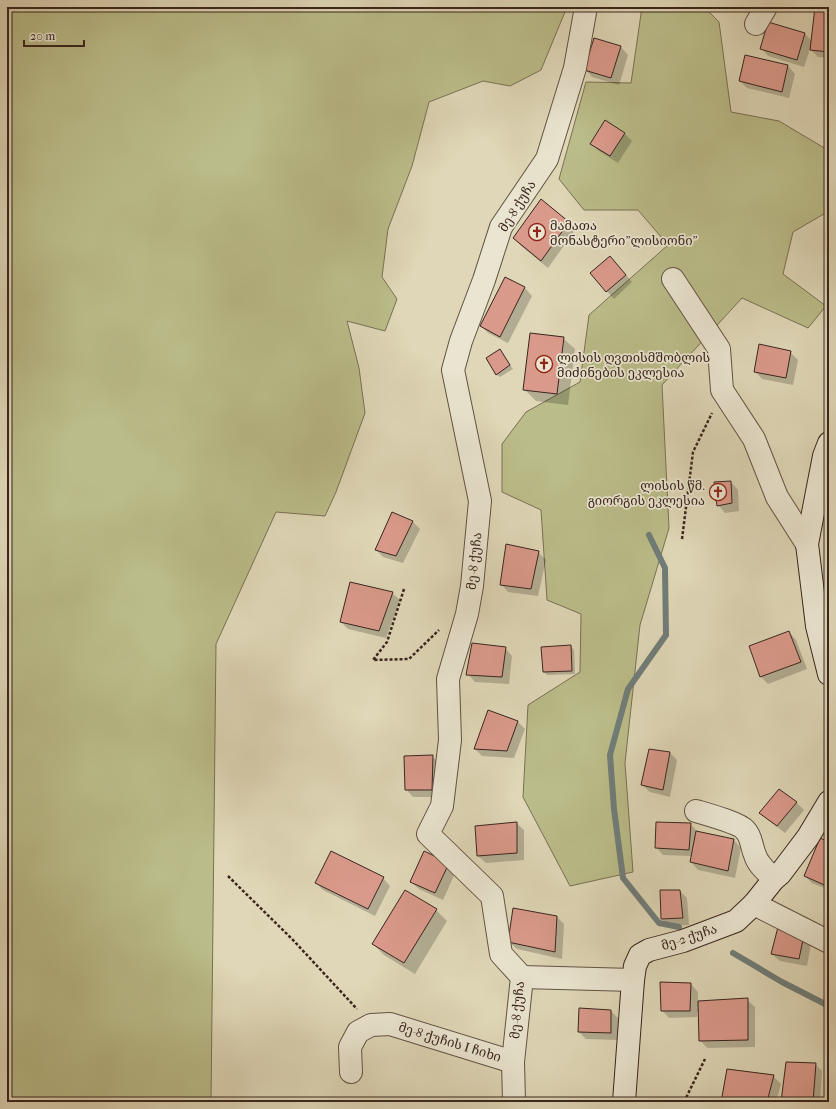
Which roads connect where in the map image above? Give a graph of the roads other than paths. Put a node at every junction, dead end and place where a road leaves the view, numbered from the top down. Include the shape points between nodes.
1 (586, 7) edge
2 (673, 279) dead end
3 (829, 443) edge
4 (807, 544) junction
5 (829, 674) edge
6 (829, 802) edge
7 (696, 811) dead end
8 (774, 879) junction
9 (754, 904) junction
10 (829, 942) edge
11 (522, 977) junction
12 (632, 980) junction
13 (513, 1062) junction
14 (351, 1072) dead end
15 (514, 1102) edge
16 (624, 1102) edge

1 - 11 street, მე-8 ქუჩა via 575,68 547,159 502,227 452,370 480,501 467,614 448,680 450,740 442,806 428,834 492,896 501,954
2 - 4 street via 719,349 722,390 754,439 777,497
3 - 4 street via 824,456
4 - 5 street via 817,626
6 - 8 street, მე-2 ქუჩა via 808,837
7 - 8 street via 744,828 751,839 760,865
8 - 9 street, მე-2 ქუჩა
9 - 10 street
9 - 12 street, მე-2 ქუჩა via 736,922 640,955
11 - 12 street
11 - 13 street, მე-8 ქუჩა
12 - 16 street, მე-2 ქუჩა
13 - 14 street, მე-8 ქუჩის I ჩიხი via 390,1024 371,1025 358,1032 350,1047
13 - 15 street, მე-8 ქუჩა

